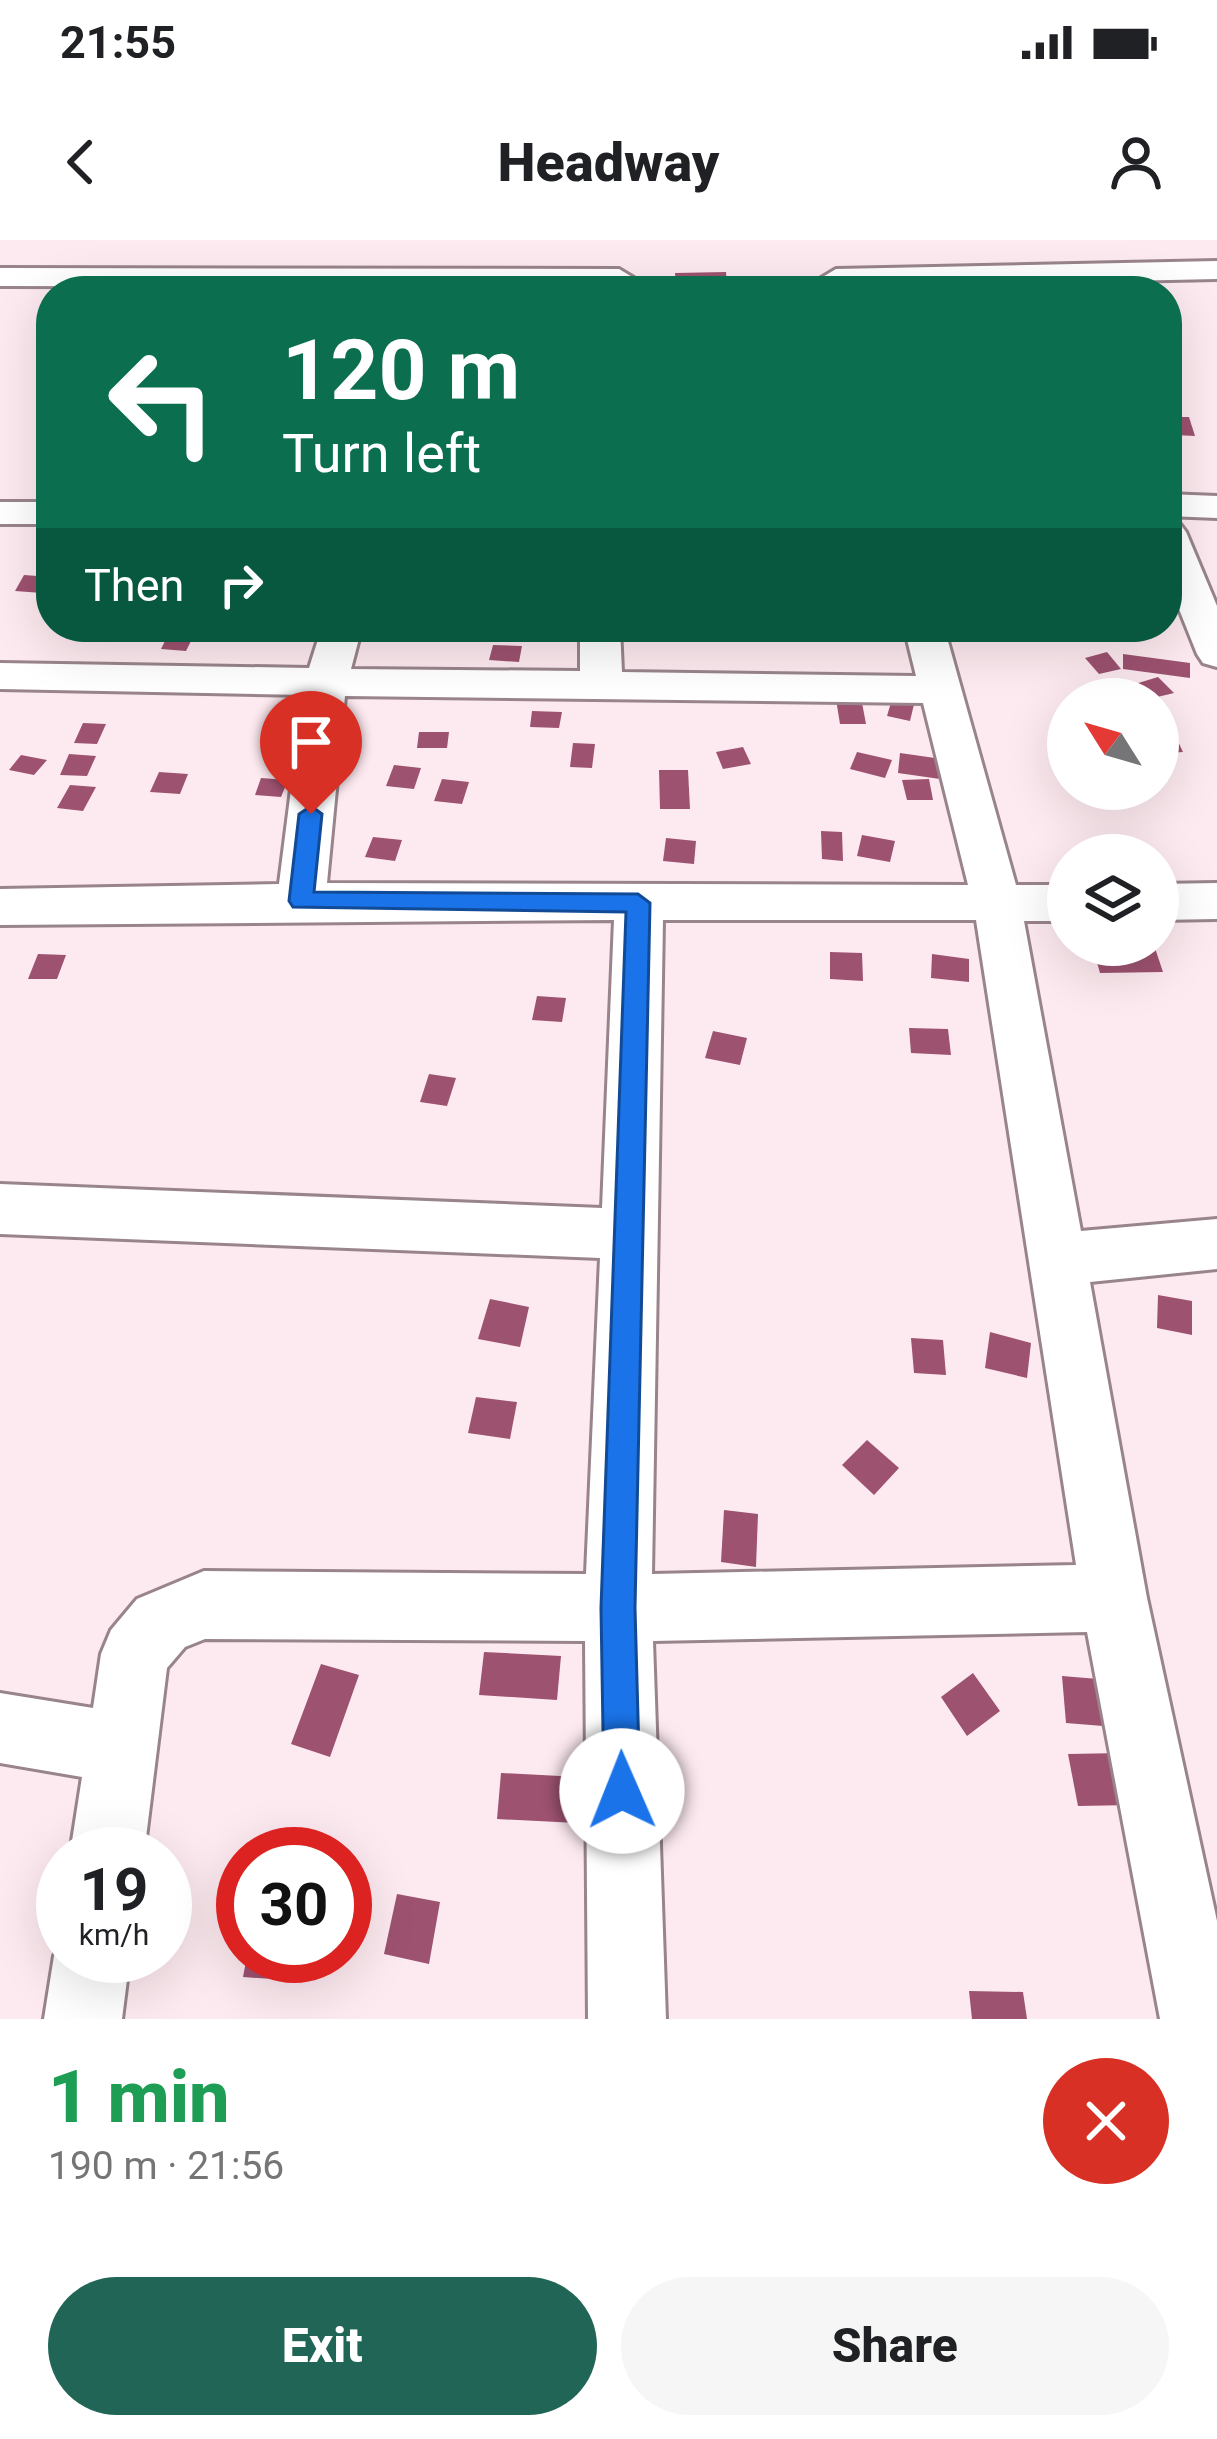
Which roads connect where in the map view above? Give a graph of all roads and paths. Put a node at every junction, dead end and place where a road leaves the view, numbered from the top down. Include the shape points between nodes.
1 (223, 240) edge
2 (617, 240) edge
3 (834, 240) edge
4 (1217, 270) edge
5 (209, 276) edge
6 (619, 276) edge
7 (837, 276) edge
8 (1138, 276) edge
9 (0, 277) edge
10 (36, 278) edge
11 (1182, 506) edge
12 (1217, 507) edge
13 (0, 513) edge
14 (36, 514) edge
15 (1182, 567) edge
16 (338, 642) edge
17 (600, 642) edge
18 (928, 642) edge
19 (1216, 646) edge
20 (0, 676) edge
21 (601, 682) junction
22 (325, 686) junction
23 (939, 690) junction
24 (302, 901) junction
25 (1179, 902) edge
26 (1217, 902) edge
27 (638, 903) junction
28 (1047, 903) edge
29 (997, 904) junction
30 (0, 908) edge
31 (0, 1209) edge
32 (629, 1233) junction
33 (1217, 1244) edge
34 (1057, 1259) junction
35 (1114, 1598) junction
36 (618, 1608) junction
37 (0, 1728) edge
38 (122, 1748) junction
39 (110, 1827) edge
40 (88, 1983) edge
41 (83, 2019) edge
42 (627, 2019) edge
43 (1199, 2019) edge

1 - 5 street
2 - 6 street
3 - 7 street
4 - 8 street
9 - 10 street
11 - 12 street
13 - 14 street
15 - 19 street
16 - 22 street
17 - 21 street
18 - 23 street
20 - 22 street
21 - 22 street
21 - 23 street
22 - 24 street
23 - 29 street
24 - 27 street
24 - 30 street
25 - 26 street
27 - 29 street
27 - 32 street
28 - 29 street
29 - 34 street
31 - 32 street
32 - 36 street
33 - 34 street
34 - 35 street
35 - 36 street
35 - 43 street
36 - 38 street via 204,1604 161,1623 135,1654
36 - 42 street
37 - 38 street
38 - 39 street
40 - 41 street

